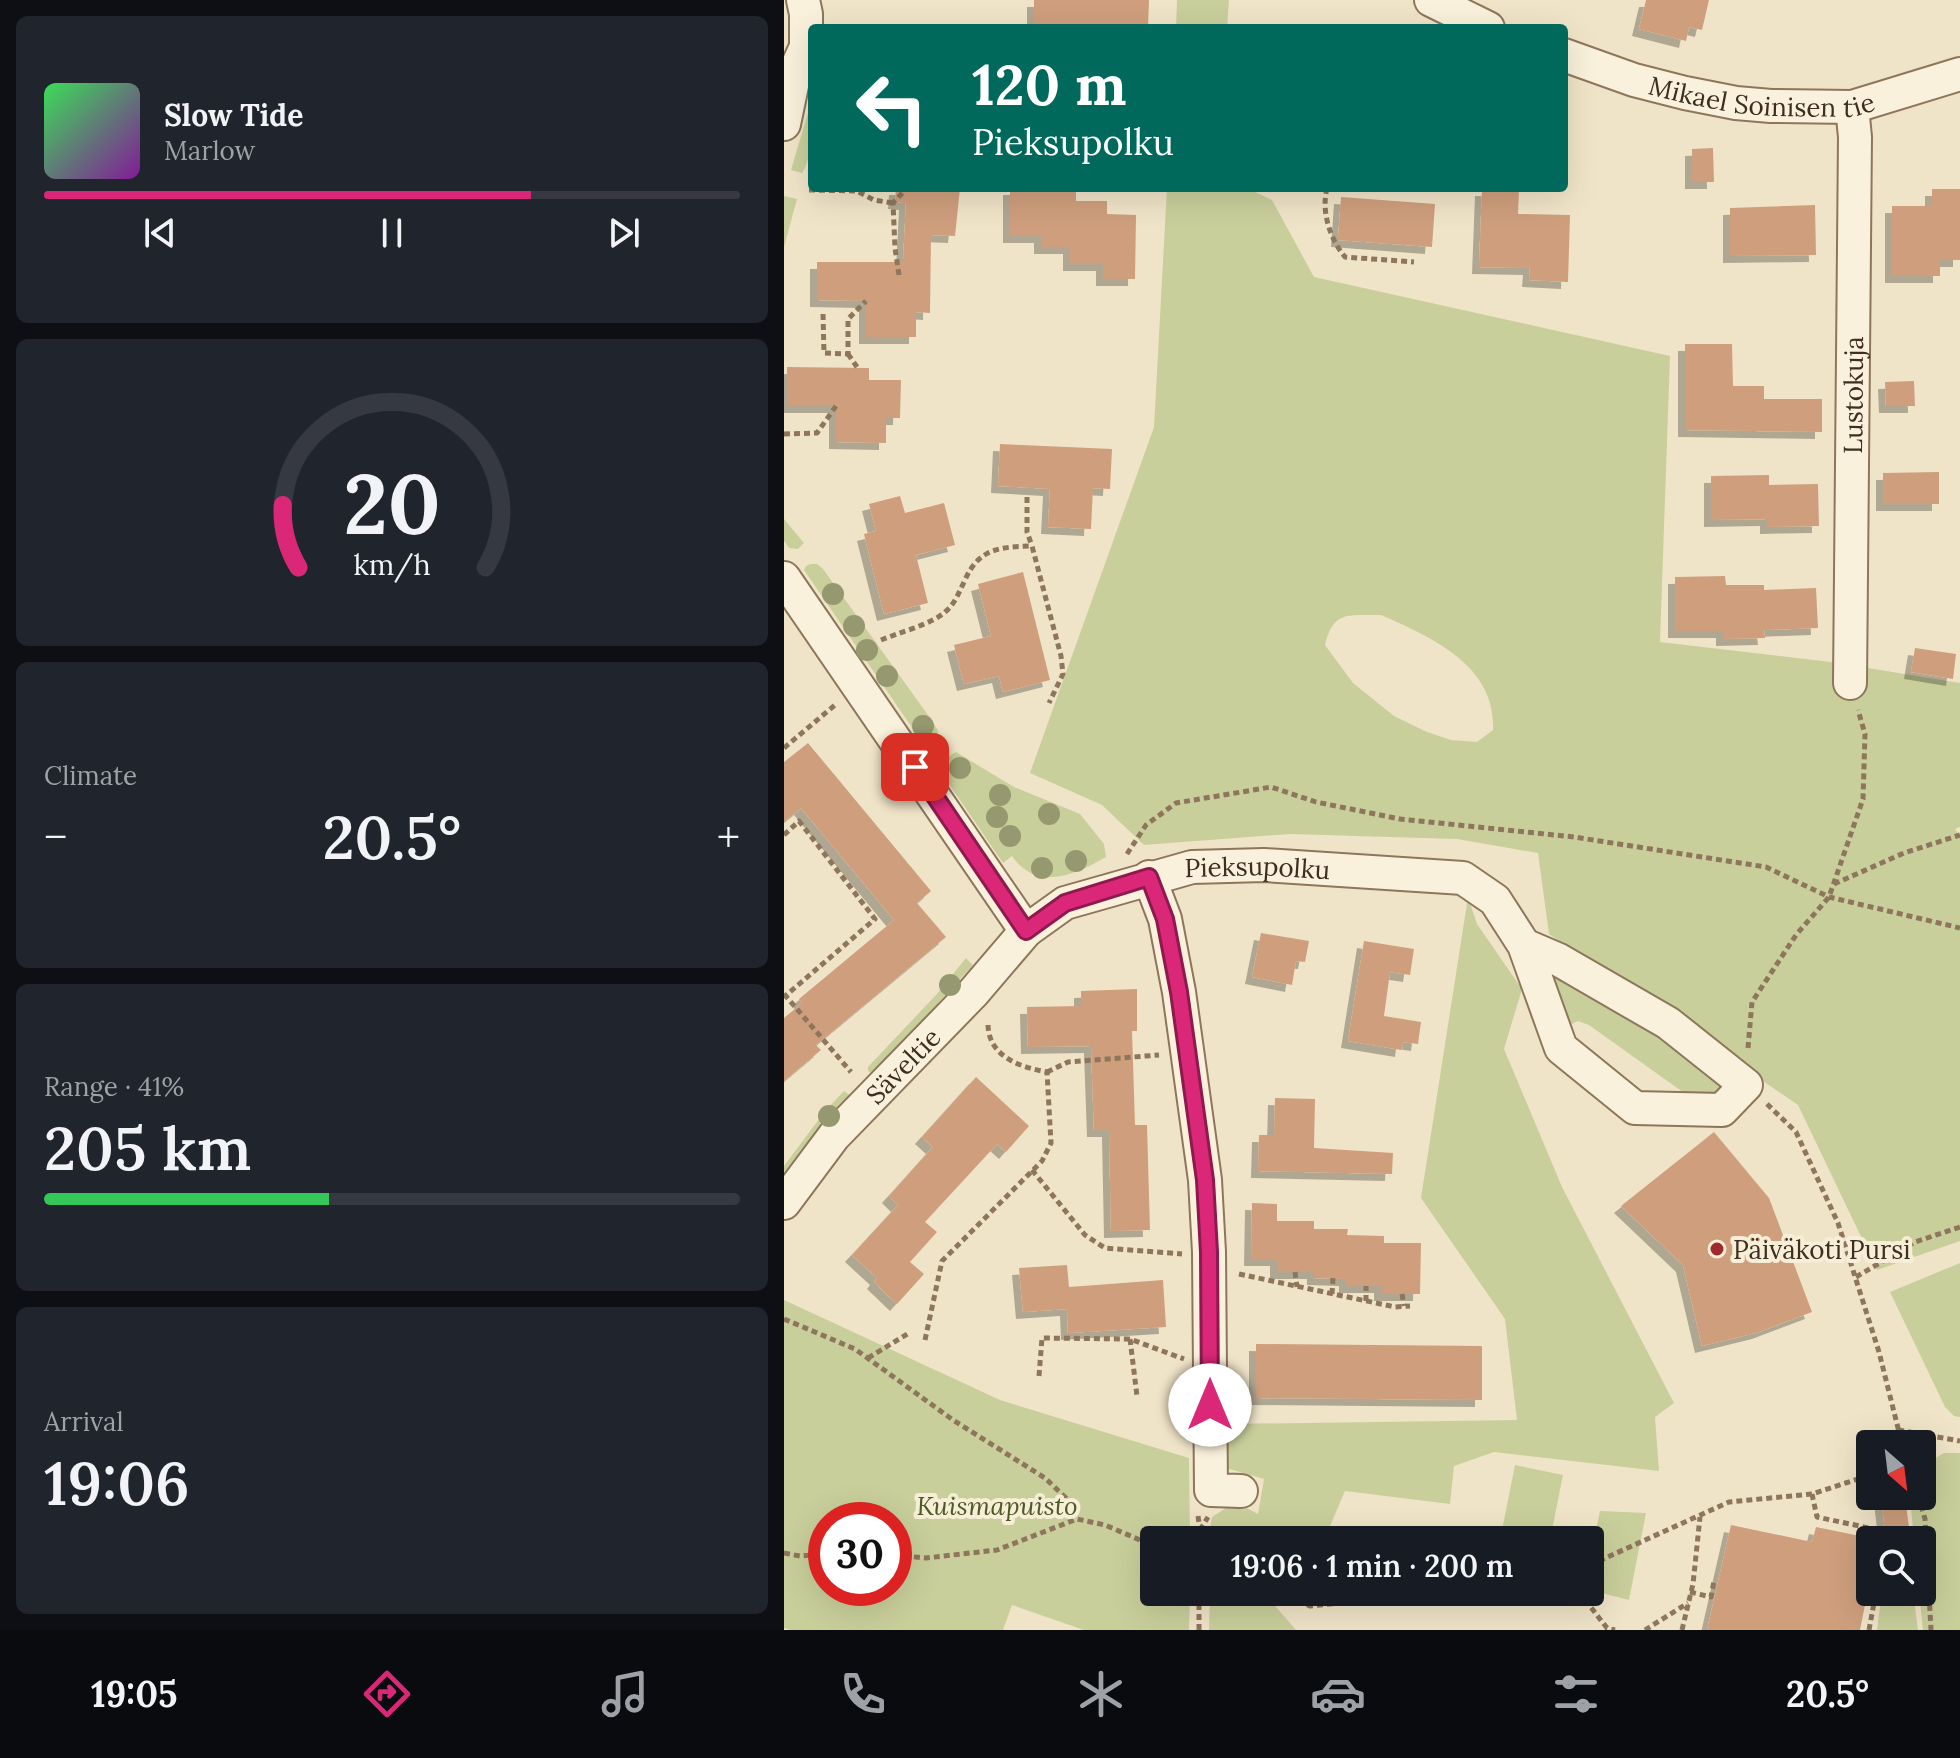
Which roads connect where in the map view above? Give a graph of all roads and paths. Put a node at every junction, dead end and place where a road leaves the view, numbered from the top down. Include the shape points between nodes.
1 (803, 0) edge
2 (1431, 0) edge
3 (1480, 24) edge
4 (1568, 56) edge
5 (789, 64) edge
6 (1960, 74) edge
7 (1852, 107) junction
8 (784, 124) edge
9 (859, 192) edge
10 (903, 192) edge
11 (1326, 192) edge
12 (893, 203) junction
13 (1414, 262) dead end
14 (899, 275) dead end
15 (866, 301) dead end
16 (823, 314) dead end
17 (848, 354) junction
18 (857, 367) dead end
19 (836, 406) dead end
20 (784, 434) edge
21 (1027, 497) dead end
22 (1032, 546) junction
23 (784, 578) edge
24 (881, 640) dead end
25 (1850, 683) joint
26 (843, 698) dead end
27 (1049, 703) dead end
28 (784, 748) edge
29 (784, 835) edge
30 (1960, 835) edge
31 (1135, 870) junction
32 (1833, 884) junction
33 (1829, 897) junction
34 (1960, 928) edge
35 (1026, 931) junction
36 (1524, 945) junction
37 (984, 981) junction
38 (785, 996) edge
39 (1172, 1054) dead end
40 (851, 1072) dead end
41 (1047, 1072) junction
42 (1746, 1085) junction
43 (1032, 1170) junction
44 (784, 1203) edge
45 (1960, 1227) edge
46 (1200, 1263) junction
47 (1295, 1272) dead end
48 (1856, 1277) junction
49 (1333, 1278) dead end
50 (1366, 1286) dead end
51 (1297, 1287) junction
52 (1332, 1294) junction
53 (1402, 1294) dead end
54 (1366, 1301) junction
55 (784, 1319) edge
56 (909, 1333) dead end
57 (1130, 1339) junction
58 (925, 1340) dead end
59 (868, 1358) junction
60 (1192, 1360) dead end
61 (1039, 1376) dead end
62 (1137, 1396) dead end
63 (1898, 1429) joint
64 (1960, 1441) edge
65 (1856, 1480) edge
66 (1812, 1494) junction
67 (1215, 1509) edge
68 (1922, 1510) edge
69 (1700, 1516) junction
70 (1077, 1519) junction
71 (1860, 1526) edge
72 (1140, 1540) edge
73 (784, 1553) edge
74 (808, 1555) edge
75 (912, 1557) edge
76 (1604, 1559) edge
77 (1714, 1581) dead end
78 (1690, 1592) junction
79 (1688, 1603) junction
80 (1199, 1606) edge
81 (1589, 1606) edge
82 (1873, 1606) edge
83 (1606, 1629) edge
84 (1199, 1630) edge
85 (1615, 1630) edge
86 (1645, 1630) edge
87 (1682, 1630) edge
88 (1869, 1630) edge
89 (1931, 1630) edge

1 - 5 street via 806,47
2 - 3 street
4 - 7 street, Mikael Soinisen tie via 1634,80 1736,103
5 - 8 street
6 - 7 street, Mikael Soinisen tie
7 - 25 street, Lustokuja
9 - 12 path
10 - 12 path
11 - 13 path via 1331,234 1345,257
12 - 14 path
15 - 17 path via 848,319
16 - 17 path via 824,353
17 - 18 path
19 - 20 path via 817,433
21 - 22 path
22 - 24 path via 1002,547 981,555 944,614
22 - 27 path via 1063,674
23 - 35 street
25 - 32 path via 1865,734 1863,799
26 - 28 path
29 - 38 path via 799,821 875,919
30 - 32 path
31 - 33 path via 1146,825 1176,803 1271,787 1400,819 1574,837 1766,867
31 - 35 street, Pieksupolku via 1065,903
31 - 36 street, Pieksupolku via 1227,864 1463,878 1495,900
31 - 46 street via 1165,919 1179,992 1205,1180
32 - 33 path
33 - 34 path
33 - 42 path via 1796,935 1752,1002
35 - 37 street, Säveltie
36 - 42 street via 1668,1023
36 - 42 street via 1561,1048 1635,1108 1722,1110
37 - 41 path via 991,999 987,1027 995,1047 1022,1067
37 - 44 street, Säveltie via 834,1136
38 - 40 path
39 - 41 path via 1068,1062
41 - 43 path via 1051,1143
42 - 48 path via 1796,1132 1838,1223
43 - 46 path via 1085,1235 1105,1248
43 - 58 path via 942,1261
45 - 48 path via 1915,1242
46 - 51 path
46 - 67 street
47 - 51 path
48 - 63 path
49 - 52 path
50 - 54 path
51 - 52 path
52 - 54 path
53 - 54 path via 1407,1306
55 - 59 path
56 - 59 path
57 - 60 path
57 - 61 path via 1042,1338
57 - 62 path
59 - 70 path via 1045,1478 1066,1498
63 - 64 path
65 - 66 path
66 - 69 path via 1729,1502
66 - 71 path via 1817,1517
68 - 89 path
69 - 76 path
69 - 78 path
70 - 72 path
70 - 75 path via 997,1550
73 - 74 path
77 - 78 path via 1711,1597
78 - 79 path
79 - 86 path
79 - 87 path
80 - 84 path
81 - 83 path
82 - 88 path
83 - 85 path

